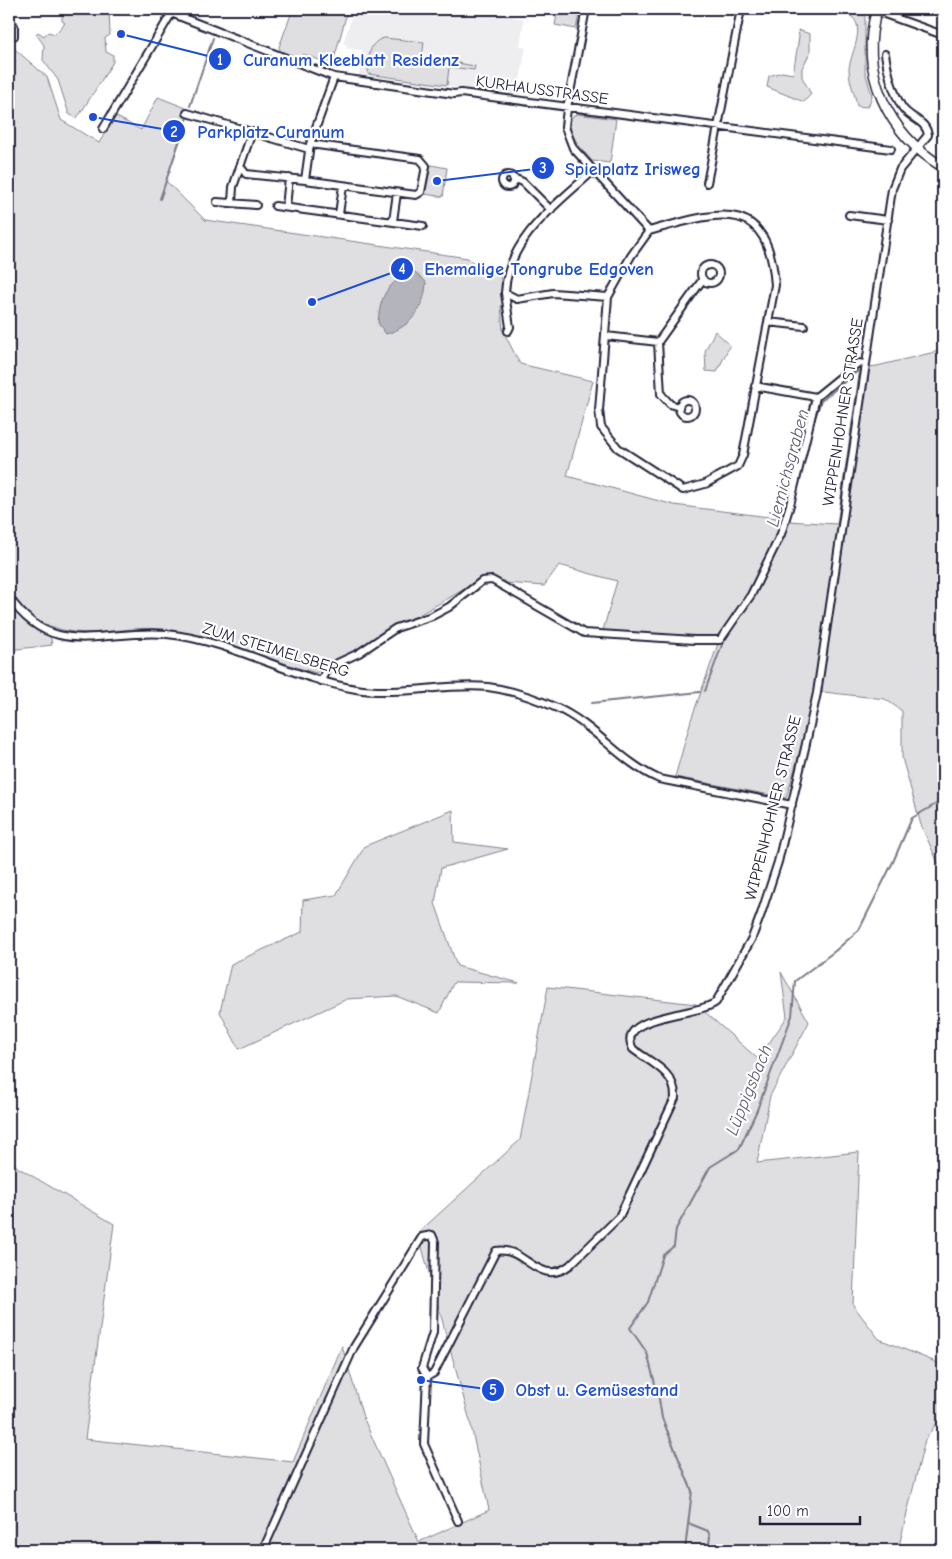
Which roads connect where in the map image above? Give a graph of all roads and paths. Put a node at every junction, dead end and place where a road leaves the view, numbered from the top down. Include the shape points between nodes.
1 (586, 9) edge
2 (741, 9) edge
3 (874, 9) edge
4 (170, 10) edge
5 (9, 22) edge
6 (943, 35) edge
7 (14, 36) dead end
8 (885, 54) dead end
9 (334, 77) junction
10 (567, 108) junction
11 (189, 113) dead end
12 (720, 128) junction
13 (103, 129) dead end
14 (252, 132) junction
15 (309, 146) junction
16 (916, 148) junction
17 (891, 149) dead end
18 (240, 166) junction
19 (943, 167) edge
20 (593, 171) junction
21 (288, 178) junction
22 (305, 180) junction
23 (500, 180) dead end
24 (707, 183) dead end
25 (343, 186) junction
26 (397, 193) junction
27 (217, 202) dead end
28 (232, 203) junction
29 (256, 205) dead end
30 (275, 206) dead end
31 (286, 207) junction
32 (551, 210) junction
33 (339, 214) junction
34 (849, 215) dead end
35 (888, 220) junction
36 (393, 221) junction
37 (422, 226) dead end
38 (649, 231) junction
39 (703, 279) dead end
40 (505, 293) junction
41 (608, 297) junction
42 (768, 322) junction
43 (804, 326) dead end
44 (508, 331) dead end
45 (606, 336) junction
46 (658, 342) junction
47 (865, 364) junction
48 (755, 386) junction
49 (816, 397) junction
50 (679, 407) dead end
51 (9, 597) edge
52 (321, 681) junction
53 (792, 805) junction
54 (427, 1376) junction
55 (458, 1520) dead end
56 (263, 1550) edge

1 - 10 street
2 - 12 street
3 - 6 street
3 - 16 main road via 872,53 877,85 890,117
4 - 9 street, KURHAUSSTRASSE
4 - 13 street
5 - 7 street via 14,26
8 - 16 street, WIPPENHOHNER STRASSE via 890,81 898,100 907,113 924,124 928,135
9 - 10 street, KURHAUSSTRASSE
9 - 15 street
10 - 12 street, KURHAUSSTRASSE
10 - 20 street via 565,127 574,148
11 - 14 street
12 - 17 street, KURHAUSSTRASSE
12 - 24 street via 716,133
14 - 15 street
14 - 18 street
15 - 22 street
15 - 26 street via 420,159 426,166 421,192 416,196
16 - 19 main road
16 - 35 street, WIPPENHOHNER STRASSE via 894,182
18 - 21 street via 246,174
18 - 28 street
20 - 32 street
20 - 38 street
21 - 22 street
21 - 31 street
22 - 25 street
23 - 32 street via 504,186 510,187 513,178 522,182
25 - 26 street
25 - 33 street
26 - 36 street
27 - 28 street
28 - 29 street
30 - 31 street
31 - 33 street
32 - 40 street via 522,241 506,276
33 - 36 street
34 - 35 street
35 - 47 street, WIPPENHOHNER STRASSE
36 - 37 street
38 - 41 street
38 - 42 street via 724,214 745,219 763,234 774,272 775,285
39 - 46 street
40 - 41 street via 517,299 553,293
40 - 44 street
41 - 45 street
42 - 43 street
42 - 48 street
45 - 46 street
45 - 48 street via 599,410 601,427 618,448 683,490 705,484 738,466 743,455
46 - 50 street via 661,394 670,404
47 - 49 street via 858,363
47 - 53 street, WIPPENHOHNER STRASSE via 817,693
48 - 49 street
49 - 52 street via 781,534 751,595 720,640 584,634 492,580 482,581 449,607 396,628 359,653 327,668
51 - 52 street, ZUM STEIMELSBERG via 26,618 54,635 83,639 144,633 194,638
52 - 53 street, ZUM STEIMELSBERG via 357,689 486,687 509,690 558,709 584,725 626,760 659,779
53 - 54 street, WIPPENHOHNER STRASSE via 759,920 720,997 707,1008 647,1022 630,1035 633,1049 669,1077 675,1098 619,1217 561,1270 546,1272 534,1268 511,1251 496,1251 434,1373
54 - 55 street via 424,1444
54 - 56 street via 422,1368 433,1332 435,1242 430,1235 420,1240 354,1347

